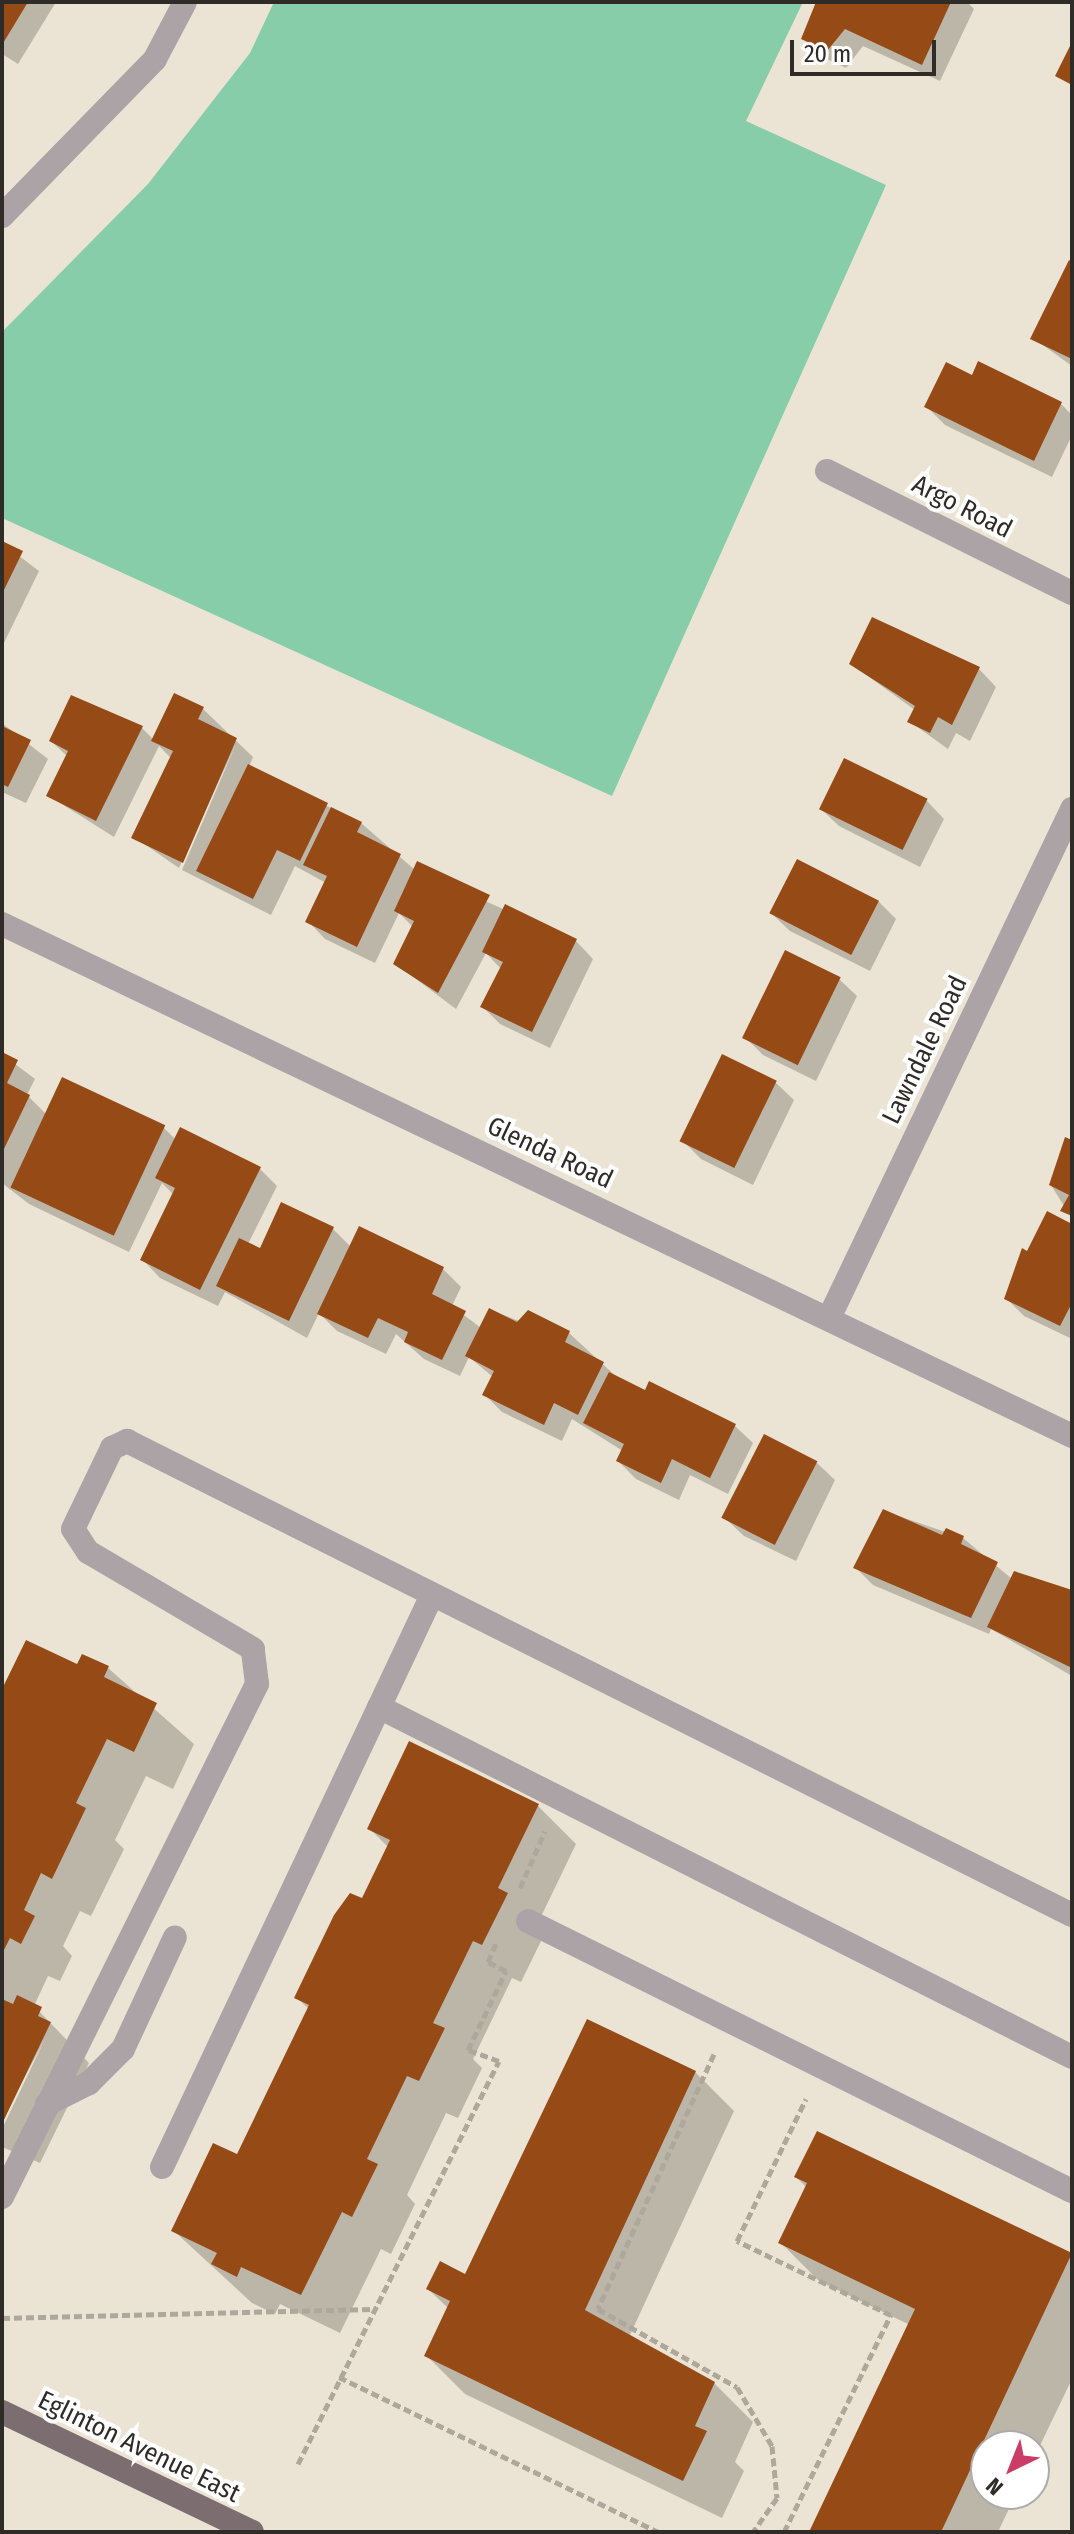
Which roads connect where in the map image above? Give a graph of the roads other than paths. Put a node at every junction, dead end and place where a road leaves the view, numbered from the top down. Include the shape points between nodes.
1 (185, 2) edge
2 (2, 216) edge
3 (827, 471) dead end
4 (1072, 593) edge
5 (1072, 809) edge
6 (2, 924) edge
7 (830, 1316) junction
8 (1072, 1436) edge
9 (432, 1595) junction
10 (379, 1707) junction
11 (1072, 1915) edge
12 (528, 1921) dead end
13 (175, 1937) dead end
14 (1072, 2057) edge
15 (47, 2104) junction
16 (162, 2167) dead end
17 (1072, 2191) edge
18 (2, 2197) edge
19 (2, 2412) edge
20 (252, 2532) edge

1 - 2 street via 155,59
3 - 4 street, Argo Road
5 - 7 street, Lawndale Road
6 - 7 street, Glenda Road
7 - 8 street, Glenda Road
9 - 10 street
9 - 11 street
9 - 15 street via 159,1452 127,1441 112,1448 73,1529 88,1552 253,1649 257,1684
10 - 14 street
10 - 16 street
12 - 17 street
13 - 15 street via 123,2049 89,2083
15 - 18 street
19 - 20 main road, Eglinton Avenue East

